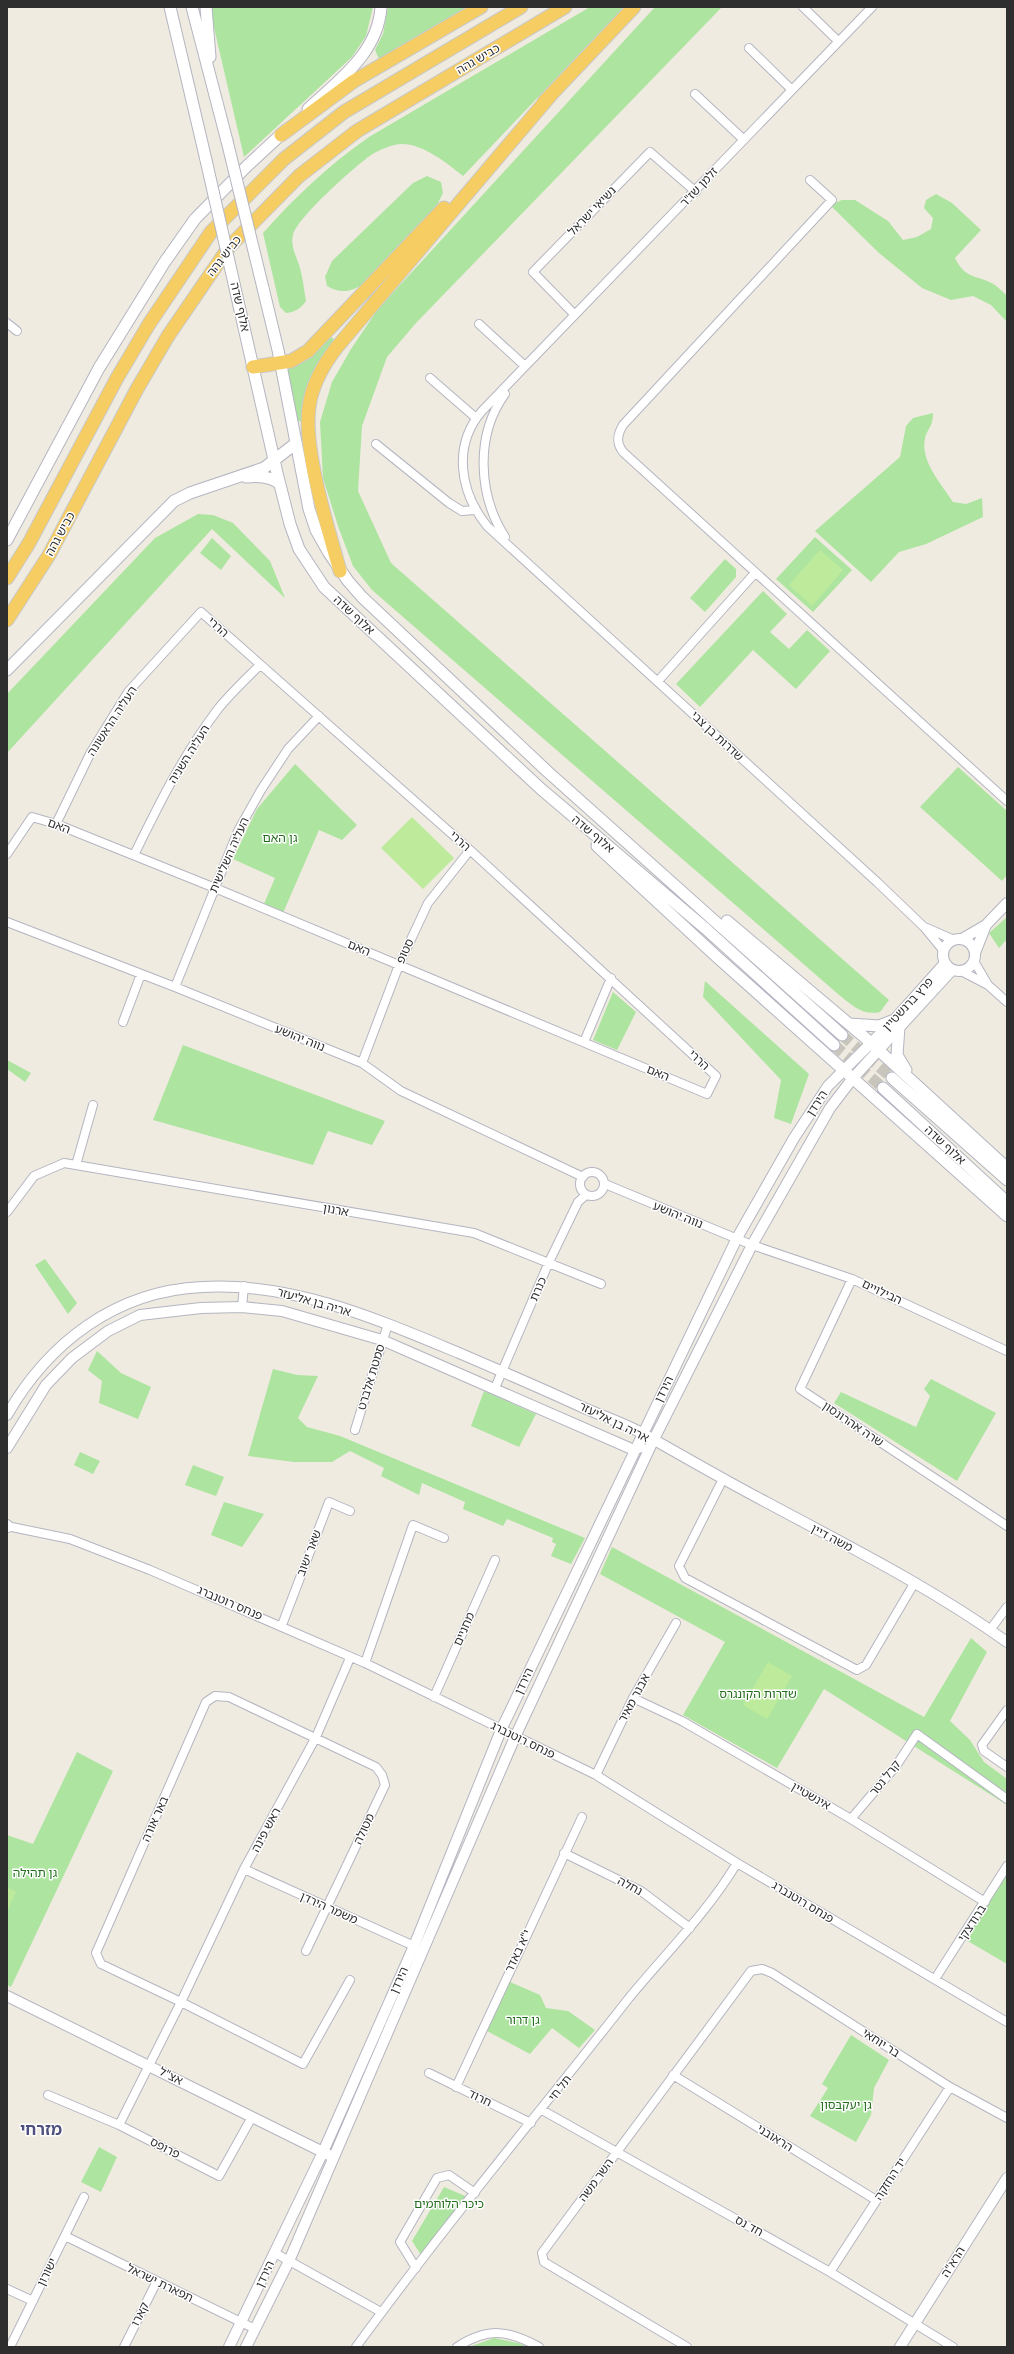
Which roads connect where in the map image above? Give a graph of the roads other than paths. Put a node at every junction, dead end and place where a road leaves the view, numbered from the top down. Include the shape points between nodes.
1 (170, 7) edge
2 (192, 7) edge
3 (206, 7) edge
4 (381, 7) edge
5 (481, 7) edge
6 (521, 7) edge
7 (565, 7) edge
8 (634, 7) edge
9 (803, 7) edge
10 (872, 7) edge
11 (838, 41) junction
12 (749, 48) dead end
13 (791, 89) junction
14 (214, 90) junction
15 (696, 94) dead end
16 (550, 96) junction
17 (281, 135) junction
18 (743, 139) junction
19 (810, 180) dead end
20 (696, 192) junction
21 (574, 314) junction
22 (7, 323) edge
23 (479, 324) dead end
24 (17, 330) dead end
25 (280, 363) junction
26 (525, 366) junction
27 (253, 367) junction
28 (430, 378) dead end
29 (476, 418) junction
30 (295, 444) junction
31 (376, 444) dead end
32 (274, 461) junction
33 (237, 478) junction
34 (280, 484) junction
35 (475, 510) junction
36 (7, 540) edge
37 (510, 545) junction
38 (340, 571) junction
39 (755, 573) junction
40 (7, 578) edge
41 (201, 612) joint
42 (7, 620) edge
43 (260, 665) junction
44 (7, 670) edge
45 (658, 681) junction
46 (319, 716) junction
47 (510, 760) junction
48 (548, 772) junction
49 (1007, 801) edge
50 (56, 824) junction
51 (470, 850) junction
52 (7, 854) edge
53 (134, 856) junction
54 (215, 888) junction
55 (1007, 903) edge
56 (7, 922) edge
57 (986, 926) junction
58 (924, 927) junction
59 (958, 939) junction
60 (943, 950) junction
61 (974, 957) junction
62 (399, 965) junction
63 (952, 968) junction
64 (141, 974) junction
65 (611, 978) junction
66 (988, 985) junction
67 (175, 987) junction
68 (1007, 1002) edge
69 (123, 1022) dead end
70 (849, 1024) junction
71 (896, 1024) junction
72 (842, 1035) tunnel mouth
73 (584, 1042) junction
74 (834, 1045) tunnel mouth
75 (874, 1047) junction
76 (362, 1063) junction
77 (843, 1070) junction
78 (716, 1076) joint
79 (853, 1078) junction
80 (892, 1078) tunnel mouth
81 (914, 1082) junction
82 (883, 1088) tunnel mouth
83 (93, 1105) dead end
84 (76, 1165) junction
85 (1007, 1168) edge
86 (583, 1176) junction
87 (1007, 1180) edge
88 (604, 1184) junction
89 (586, 1195) junction
90 (1007, 1202) edge
91 (7, 1212) edge
92 (1007, 1216) edge
93 (737, 1238) junction
94 (752, 1244) junction
95 (549, 1262) junction
96 (852, 1278) junction
97 (601, 1284) dead end
98 (244, 1286) junction
99 (242, 1308) junction
100 (388, 1324) junction
101 (382, 1340) junction
102 (1007, 1351) edge
103 (502, 1372) junction
104 (495, 1388) junction
105 (7, 1415) edge
106 (355, 1430) dead end
107 (643, 1434) junction
108 (653, 1441) junction
109 (7, 1448) edge
110 (634, 1450) junction
111 (723, 1479) junction
112 (350, 1511) dead end
113 (7, 1526) edge
114 (1007, 1526) edge
115 (444, 1538) dead end
116 (495, 1560) dead end
117 (915, 1582) junction
118 (1007, 1607) edge
119 (676, 1623) dead end
120 (282, 1625) junction
121 (990, 1630) junction
122 (1007, 1642) edge
123 (350, 1658) junction
124 (365, 1663) junction
125 (434, 1697) junction
126 (632, 1698) junction
127 (1007, 1710) edge
128 (501, 1730) junction
129 (316, 1737) junction
130 (515, 1737) junction
131 (1007, 1767) edge
132 (596, 1775) junction
133 (1007, 1799) edge
134 (582, 1817) dead end
135 (851, 1819) junction
136 (564, 1853) junction
137 (737, 1863) junction
138 (1007, 1866) edge
139 (244, 1869) junction
140 (985, 1902) junction
141 (328, 1907) junction
142 (690, 1928) junction
143 (414, 1946) junction
144 (306, 1951) dead end
145 (755, 1969) joint
146 (935, 1979) junction
147 (350, 1980) dead end
148 (7, 1996) edge
149 (181, 2002) junction
150 (1007, 2022) edge
151 (149, 2064) junction
152 (429, 2073) dead end
153 (673, 2075) junction
154 (456, 2087) junction
155 (950, 2087) junction
156 (48, 2095) dead end
157 (542, 2110) junction
158 (252, 2117) junction
159 (1007, 2118) edge
160 (530, 2124) junction
161 (119, 2125) junction
162 (323, 2152) junction
163 (616, 2152) junction
164 (335, 2157) junction
165 (1007, 2178) edge
166 (475, 2193) junction
167 (84, 2197) dead end
168 (876, 2200) junction
169 (65, 2236) junction
170 (275, 2254) junction
171 (289, 2261) junction
172 (416, 2268) junction
173 (830, 2272) junction
174 (157, 2281) junction
175 (7, 2289) edge
176 (33, 2301) junction
177 (381, 2312) junction
178 (242, 2323) junction
179 (915, 2323) junction
180 (255, 2329) junction
181 (10, 2347) edge
182 (124, 2347) edge
183 (229, 2347) edge
184 (246, 2347) edge
185 (356, 2347) edge
186 (456, 2347) edge
187 (539, 2347) edge
188 (687, 2347) edge
189 (900, 2347) edge
190 (953, 2347) edge

1 - 27 main road, אלוף שדה, bridge
2 - 14 main road, אלוף שדה
3 - 14 main road
4 - 17 main road via 376,32 364,54
5 - 17 highway via 354,81
6 - 40 highway, כביש גהה via 344,112 284,159 211,232 145,330 29,543
7 - 42 highway, כביש גהה via 357,131 299,176 229,247 168,336 49,555
8 - 16 highway
9 - 11 street
10 - 11 street, זלמן שז"ר
11 - 13 street, זלמן שז"ר
12 - 13 street
13 - 18 street, זלמן שז"ר
14 - 25 main road, אלוף שדה, bridge
15 - 18 street
16 - 25 highway via 320,341 302,356
16 - 38 highway via 321,368 311,397 309,430 316,474
17 - 36 main road via 195,219 164,263 99,368
18 - 20 street, זלמן שז"ר
19 - 39 street via 832,200 623,425 617,437 623,452
20 - 21 street, זלמן שז"ר
20 - 21 street, נשיאי ישראל via 650,152 533,272
21 - 26 street, זלמן שז"ר
22 - 24 street
23 - 26 street
25 - 27 highway
25 - 30 main road, אלוף שדה
26 - 29 street, זלמן שז"ר
26 - 37 street, זלמן שז"ר via 493,411 484,453 486,493 492,512
27 - 32 main road, אלוף שדה
28 - 29 street
29 - 35 street, זלמן שז"ר via 466,437 463,452 465,484
30 - 32 main road
30 - 38 main road, אלוף שדה via 316,530
31 - 35 street via 449,503 462,511
32 - 33 main road
32 - 34 main road, אלוף שדה
33 - 34 main road via 265,477
33 - 44 main road via 190,493 174,501
34 - 47 main road, אלוף שדה via 299,549 324,587
35 - 37 street, זלמן שז"ר via 487,526
37 - 45 street, שדרות בן צבי
38 - 48 main road, אלוף שדה via 362,597
39 - 45 street
39 - 49 street
41 - 43 street, הררי
41 - 50 street, העליה הראשונה via 128,692 91,752
43 - 46 street, הררי
43 - 53 street, העליה השניה via 219,708 187,754 162,797
45 - 58 street, שדרות בן צבי
46 - 51 street, הררי
46 - 54 street, העליה השלישית via 288,749 261,790 238,831
47 - 74 main road, אלוף שדה
47 - 77 main road via 631,879
48 - 70 main road
48 - 72 main road, אלוף שדה
50 - 52 street, האם via 32,817
50 - 53 street, האם
51 - 62 street, סטופ via 428,903
51 - 65 street, הררי
53 - 54 street, האם
54 - 62 street, האם
54 - 67 street, העליה השלישית
55 - 57 street
56 - 64 street, נווה יהושע
57 - 59 street
57 - 61 street
58 - 59 street, שדרות בן צבי
58 - 60 street, שדרות בן צבי
59 - 60 street
59 - 61 street via 972,946
60 - 63 street
61 - 63 street via 969,968
61 - 66 street
62 - 73 street, האם
62 - 76 street, סטופ
63 - 66 street
63 - 71 street, פרץ ברנשטיין
64 - 67 street, נווה יהושע
64 - 69 street
65 - 73 street
65 - 78 street, הררי
66 - 68 street
67 - 76 street, נווה יהושע
70 - 71 main road
70 - 75 main road
71 - 75 street, פרץ ברנשטיין
71 - 81 main road via 897,1055
73 - 78 street, האם via 707,1094
75 - 77 street, הירדן
75 - 79 street, הירדן
75 - 81 main road
76 - 86 street, נווה יהושע via 400,1091
77 - 79 main road
77 - 93 street, הירדן via 828,1086 794,1138
79 - 92 main road
79 - 94 street, הירדן via 822,1120
80 - 87 main road, אלוף שדה
81 - 85 main road
82 - 90 main road, אלוף שדה
83 - 84 street
84 - 91 street, ארנון via 64,1163 34,1176
84 - 95 street, ארנון via 474,1234
86 - 88 street via 589,1172 596,1173 602,1177
86 - 89 street via 580,1184
88 - 89 street via 598,1195
88 - 93 street, נווה יהושע
89 - 95 street, כנרת via 578,1202
93 - 94 street, נווה יהושע
93 - 107 street, הירדן
94 - 96 street, הבילויים
94 - 108 street, הירדן
95 - 97 street, ארנון
95 - 103 street, כנרת
96 - 102 street, הבילויים
96 - 114 street, שרה אהרונסון via 800,1388
98 - 99 street
98 - 100 street, אריה בן אליעזר via 284,1291
98 - 105 street, אריה בן אליעזר via 200,1287 163,1292 131,1301 97,1317 64,1344 35,1375
99 - 101 street, אריה בן אליעזר via 282,1311
99 - 109 street, אריה בן אליעזר via 201,1308 140,1315 108,1330 72,1358 46,1385
100 - 101 street, סמטת אלברט
100 - 103 street, אריה בן אליעזר
101 - 104 street, אריה בן אליעזר
101 - 106 street, סמטת אלברט
103 - 104 street, כנרת
103 - 107 street, אריה בן אליעזר
104 - 110 street, אריה בן אליעזר
107 - 108 street, אריה בן אליעזר
107 - 110 street, הירדן
108 - 110 street, אריה בן אליעזר
108 - 111 street, משה דיין
108 - 130 street, הירדן
110 - 128 street, הירדן
111 - 117 street, משה דיין
111 - 117 street via 679,1566 685,1578 857,1670 866,1665
112 - 120 street, שאר ישוב via 329,1502
113 - 120 street, פנחס רוטנברג via 70,1539
115 - 124 street via 413,1525
116 - 125 street, מחניים
117 - 121 street, משה דיין
118 - 121 street
119 - 126 street, אבנר מאיר
120 - 123 street, פנחס רוטנברג
121 - 122 street, משה דיין
123 - 124 street, פנחס רוטנברג
123 - 129 street, ראש פינה
124 - 125 street, פנחס רוטנברג
125 - 128 street, פנחס רוטנברג
126 - 132 street, אבנר מאיר
126 - 135 street, אינשטיין via 682,1720
127 - 131 street via 982,1745 984,1751
128 - 130 street, פנחס רוטנברג
128 - 143 street, הירדן
129 - 139 street, ראש פינה
129 - 141 street, מטולה via 376,1767 385,1784
129 - 149 street, באר אורה via 229,1697 215,1696 206,1702 96,1953 101,1964
130 - 132 street, פנחס רוטנברג
130 - 164 street, הירדן
132 - 137 street, פנחס רוטנברג
133 - 135 street, קרל נטר via 917,1734 896,1766
134 - 136 street, י"א באדר
135 - 140 street, אינשטיין
136 - 142 street, נחלה via 641,1891
136 - 154 street, י"א באדר
137 - 142 street, תל חי via 719,1893
137 - 146 street, פנחס רוטנברג
138 - 140 street, ברודצקי
139 - 141 street, משמר הירדן
139 - 149 street, ראש פינה
140 - 146 street, ברודצקי
141 - 143 street, משמר הירדן
141 - 144 street, מטולה
142 - 157 street, תל חי via 640,1985
143 - 162 street, הירדן
145 - 153 street, השר משה via 746,1974
145 - 155 street, בר יוחאי via 772,1973
146 - 150 street, פנחס רוטנברג
147 - 149 street via 303,2064
148 - 151 street, אצ"ל
149 - 151 street, ראש פינה
151 - 158 street, אצ"ל
151 - 161 street, ראש פינה
152 - 154 street, חרוד
153 - 163 street, השר משה
153 - 168 street, הראובני
154 - 160 street, חרוד
155 - 159 street, בר יוחאי
155 - 168 street, יד החזקה
156 - 161 street, פרופס
157 - 160 street, תל חי
157 - 163 street, חד נס
158 - 161 street, פרופס via 219,2176
158 - 162 street, אצ"ל
160 - 166 street, תל חי
162 - 164 street, אצ"ל
162 - 170 street, הירדן
163 - 173 street, חד נס
163 - 188 street, השר משה via 542,2253 544,2262
164 - 171 street, הירדן
165 - 179 street, הרא"ה
166 - 172 street, תל חי
166 - 172 street via 449,2175 437,2178 400,2242
167 - 169 street, ישורון
168 - 173 street, יד החזקה
169 - 174 street, תפארת ישראל
169 - 176 street, ישורון
170 - 171 street
170 - 178 street, הירדן
171 - 177 street
171 - 180 street, הירדן
172 - 177 street, תל חי
173 - 179 street, חד נס
174 - 178 street, תפארת ישראל
174 - 182 street, קארו
175 - 176 street
176 - 181 street, ישורון
177 - 185 street, תל חי
178 - 180 street, תפארת ישראל
178 - 183 street, הירדן
179 - 189 street, הרא"ה
179 - 190 street, חד נס
180 - 184 street, הירדן
186 - 187 street via 467,2340 494,2332 506,2333

